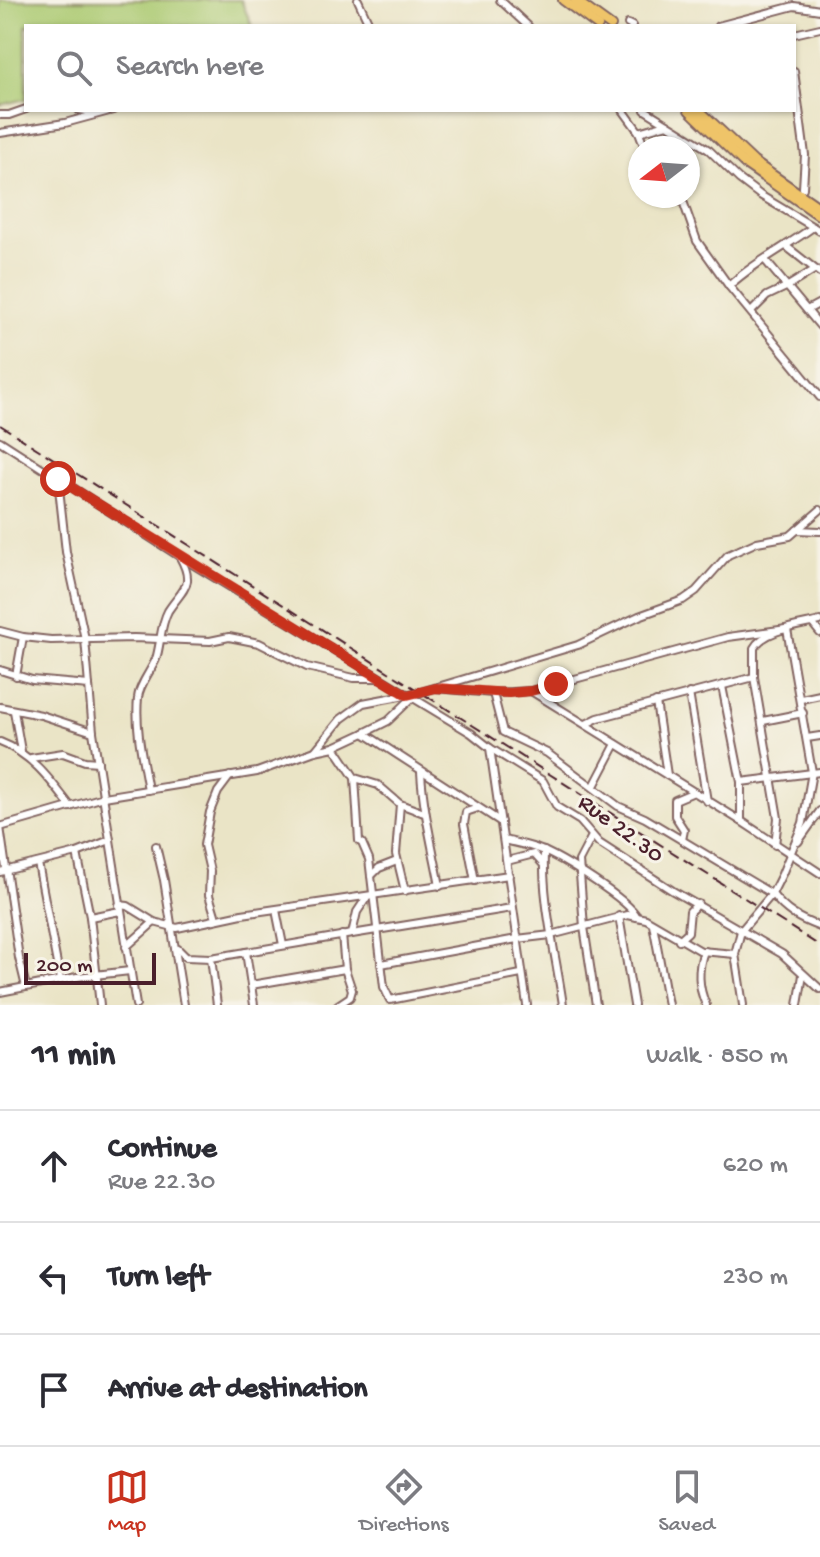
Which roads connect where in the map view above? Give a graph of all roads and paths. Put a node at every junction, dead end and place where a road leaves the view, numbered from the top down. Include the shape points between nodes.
1 (359, 0) edge
2 (500, 0) edge
3 (563, 0) edge
4 (575, 0) edge
5 (787, 0) edge
6 (794, 6) junction
7 (820, 10) edge
8 (369, 24) edge
9 (526, 24) edge
10 (595, 24) edge
11 (608, 24) edge
12 (726, 24) edge
13 (820, 28) edge
14 (796, 34) edge
15 (796, 86) edge
16 (24, 109) edge
17 (90, 112) edge
18 (107, 112) edge
19 (624, 112) edge
20 (648, 112) edge
21 (691, 112) edge
22 (701, 112) edge
23 (101, 114) junction
24 (0, 115) edge
25 (667, 124) junction
26 (639, 132) junction
27 (0, 133) edge
28 (640, 136) edge
29 (803, 188) dead end
30 (685, 208) edge
31 (820, 208) edge
32 (820, 216) edge
33 (813, 227) junction
34 (820, 231) edge
35 (787, 247) junction
36 (765, 260) junction
37 (817, 271) edge
38 (729, 286) junction
39 (788, 286) junction
40 (820, 303) edge
41 (807, 310) junction
42 (751, 312) junction
43 (820, 326) edge
44 (820, 397) edge
45 (0, 441) edge
46 (58, 479) junction
47 (820, 510) edge
48 (797, 530) junction
49 (820, 531) edge
50 (179, 556) junction
51 (820, 621) edge
52 (812, 623) junction
53 (787, 629) junction
54 (0, 631) edge
55 (820, 633) edge
56 (23, 637) junction
57 (159, 638) junction
58 (85, 639) junction
59 (0, 670) edge
60 (16, 676) junction
61 (754, 677) junction
62 (380, 678) junction
63 (89, 685) junction
64 (722, 686) junction
65 (436, 688) junction
66 (531, 691) junction
67 (493, 693) junction
68 (689, 693) junction
69 (820, 695) edge
70 (410, 697) junction
71 (801, 699) junction
72 (656, 702) junction
73 (0, 707) edge
74 (14, 711) junction
75 (803, 713) junction
76 (763, 721) junction
77 (586, 724) junction
78 (93, 732) junction
79 (364, 733) junction
80 (820, 736) edge
81 (807, 738) junction
82 (0, 742) edge
83 (616, 744) junction
84 (334, 747) junction
85 (490, 748) junction
86 (21, 751) junction
87 (315, 751) junction
88 (31, 758) junction
89 (98, 762) junction
90 (421, 772) junction
91 (816, 772) edge
92 (667, 775) junction
93 (230, 776) junction
94 (773, 777) junction
95 (355, 778) junction
96 (741, 782) junction
97 (594, 786) junction
98 (148, 790) junction
99 (694, 792) junction
100 (104, 797) junction
101 (462, 798) junction
102 (707, 801) junction
103 (400, 804) junction
104 (71, 807) junction
105 (478, 808) junction
106 (820, 811) edge
107 (466, 812) junction
108 (424, 813) junction
109 (741, 821) junction
110 (501, 822) junction
111 (0, 827) edge
112 (592, 836) junction
113 (110, 840) junction
114 (504, 840) junction
115 (682, 840) junction
116 (775, 845) junction
117 (156, 846) dead end
118 (544, 851) junction
119 (77, 853) junction
120 (789, 854) junction
121 (397, 861) junction
122 (507, 861) junction
123 (38, 863) junction
124 (543, 865) junction
125 (3, 871) edge
126 (820, 873) edge
127 (509, 875) junction
128 (582, 875) junction
129 (371, 876) junction
130 (475, 881) junction
131 (440, 886) junction
132 (405, 891) junction
133 (772, 894) junction
134 (370, 897) junction
135 (698, 904) junction
136 (119, 908) junction
137 (512, 908) junction
138 (276, 910) junction
139 (619, 916) junction
140 (90, 917) junction
141 (637, 917) junction
142 (216, 918) junction
143 (154, 922) junction
144 (653, 924) junction
145 (171, 927) junction
146 (584, 927) junction
147 (820, 927) edge
148 (378, 930) junction
149 (741, 931) junction
150 (352, 934) junction
151 (342, 935) junction
152 (551, 935) junction
153 (517, 939) junction
154 (679, 940) junction
155 (283, 945) junction
156 (126, 947) junction
157 (175, 947) junction
158 (704, 951) junction
159 (246, 952) junction
160 (735, 954) junction
161 (211, 958) junction
162 (381, 964) junction
163 (345, 969) junction
164 (130, 971) junction
165 (521, 974) junction
166 (803, 975) junction
167 (95, 976) junction
168 (60, 980) junction
169 (251, 985) junction
170 (26, 987) junction
171 (820, 989) edge
172 (0, 992) edge
173 (422, 994) junction
174 (390, 1002) edge
175 (100, 1005) edge
176 (136, 1005) edge
177 (184, 1005) edge
178 (217, 1005) edge
179 (254, 1005) edge
180 (338, 1005) edge
181 (423, 1005) edge
182 (527, 1005) edge
183 (563, 1005) edge
184 (596, 1005) edge
185 (634, 1005) edge
186 (668, 1005) edge
187 (706, 1005) edge
188 (743, 1005) edge
189 (798, 1005) edge

1 - 8 street
2 - 9 street
3 - 10 main road
4 - 11 main road
5 - 6 street
6 - 7 street
6 - 12 street
13 - 14 street
15 - 29 street via 805,155
16 - 24 street
17 - 23 street
18 - 23 street
19 - 26 street
20 - 25 street
21 - 32 main road via 745,164
22 - 31 main road via 760,167
23 - 27 street
25 - 26 street
25 - 33 street via 709,150 760,195
26 - 28 street
30 - 38 street via 697,241
33 - 34 street
33 - 35 street
35 - 36 street
35 - 37 street
36 - 38 street
36 - 39 street
37 - 39 street
38 - 42 street
39 - 41 street
39 - 42 street
40 - 41 street
41 - 43 street
42 - 44 street
45 - 46 street, Rue 22.30
46 - 50 street, Rue 22.30
46 - 58 street via 66,552
47 - 48 street
48 - 49 street
48 - 65 street via 728,555 683,600 578,645
50 - 57 street via 186,568 186,590 168,612
50 - 62 street, Rue 22.30
51 - 52 street
52 - 53 street
52 - 55 street
53 - 61 street via 755,644
53 - 66 street via 728,637
53 - 71 street
54 - 56 street
56 - 58 street
56 - 60 street
57 - 58 street
57 - 62 street via 248,640 307,667
57 - 98 street via 157,656 137,695
58 - 63 street
59 - 60 street
60 - 63 street
61 - 64 street
61 - 76 street
62 - 70 street, Rue 22.30
63 - 78 street
64 - 68 street
64 - 96 street
65 - 67 street
65 - 70 street
66 - 67 street
66 - 77 street
67 - 97 street via 503,732 547,753
68 - 72 street
68 - 102 street
69 - 71 street
70 - 79 street via 388,721
70 - 85 street, Rue 22.30
70 - 87 street via 363,703 341,719
71 - 75 street
72 - 77 street
72 - 92 street
73 - 74 street
74 - 78 street
74 - 86 street
75 - 76 street
75 - 81 street
76 - 94 street
77 - 83 street
78 - 89 street
79 - 84 street
79 - 90 street
80 - 81 street
81 - 91 street
82 - 86 street
83 - 92 street
83 - 97 street
84 - 87 street
84 - 95 street
85 - 110 street
85 - 112 street, Rue 22.30 via 543,781 557,807
86 - 88 street
87 - 93 street
88 - 89 street via 63,753
88 - 104 street
89 - 100 street
90 - 101 street
90 - 108 street
91 - 94 street
91 - 120 street
92 - 99 street
93 - 98 street
93 - 142 street via 210,812 204,845
94 - 96 street
94 - 116 street
95 - 103 street via 378,785
95 - 129 street via 359,841
96 - 109 street
97 - 115 street via 618,806
98 - 100 street
99 - 102 street
99 - 115 street via 675,800
100 - 104 street
100 - 113 street
101 - 105 street
101 - 107 street
102 - 109 street
103 - 108 street
103 - 121 street
104 - 111 street
105 - 107 street
105 - 110 street
106 - 120 street
107 - 130 street
108 - 131 street
109 - 116 street
110 - 114 street
111 - 125 street
112 - 128 street via 579,861
112 - 135 street, Rue 22.30
113 - 119 street
113 - 136 street
114 - 118 street
114 - 122 street
115 - 133 street
116 - 120 street
117 - 145 street
118 - 124 street
118 - 128 street
119 - 123 street
119 - 140 street
120 - 126 street
120 - 133 street
121 - 129 street
121 - 132 street
122 - 124 street via 534,854
122 - 127 street
123 - 125 street
123 - 168 street
124 - 152 street
125 - 170 street
127 - 130 street
127 - 137 street
128 - 141 street via 629,905
128 - 146 street
129 - 134 street
130 - 131 street
131 - 132 street
132 - 134 street
133 - 147 street via 787,912
133 - 149 street
134 - 138 street
134 - 148 street
134 - 150 street via 357,912
135 - 149 street, Rue 22.30
135 - 154 street via 690,911 688,932
136 - 140 street
136 - 143 street via 128,906
136 - 156 street
137 - 148 street
137 - 153 street
138 - 142 street
138 - 155 street
139 - 141 street
139 - 146 street
139 - 185 street
140 - 167 street
141 - 144 street
142 - 145 street
143 - 145 street
143 - 156 street
144 - 154 street
144 - 186 street
145 - 157 street
146 - 152 street
146 - 184 street
148 - 150 street
148 - 162 street
149 - 160 street
149 - 166 street, Rue 22.30 via 782,954
150 - 151 street
151 - 155 street
151 - 163 street
152 - 153 street
152 - 183 street
153 - 162 street
153 - 165 street
154 - 158 street
155 - 159 street
156 - 164 street
157 - 161 street via 186,957
157 - 177 street
158 - 160 street
158 - 187 street via 699,982
159 - 161 street
159 - 169 street
160 - 188 street
161 - 178 street
162 - 174 street
163 - 169 street
163 - 180 street via 352,990
164 - 167 street
164 - 176 street
165 - 173 street
165 - 182 street
166 - 171 street, Rue 22.30
166 - 189 street
167 - 168 street
167 - 175 street
168 - 170 street
169 - 179 street
170 - 172 street
173 - 174 street
173 - 181 street

